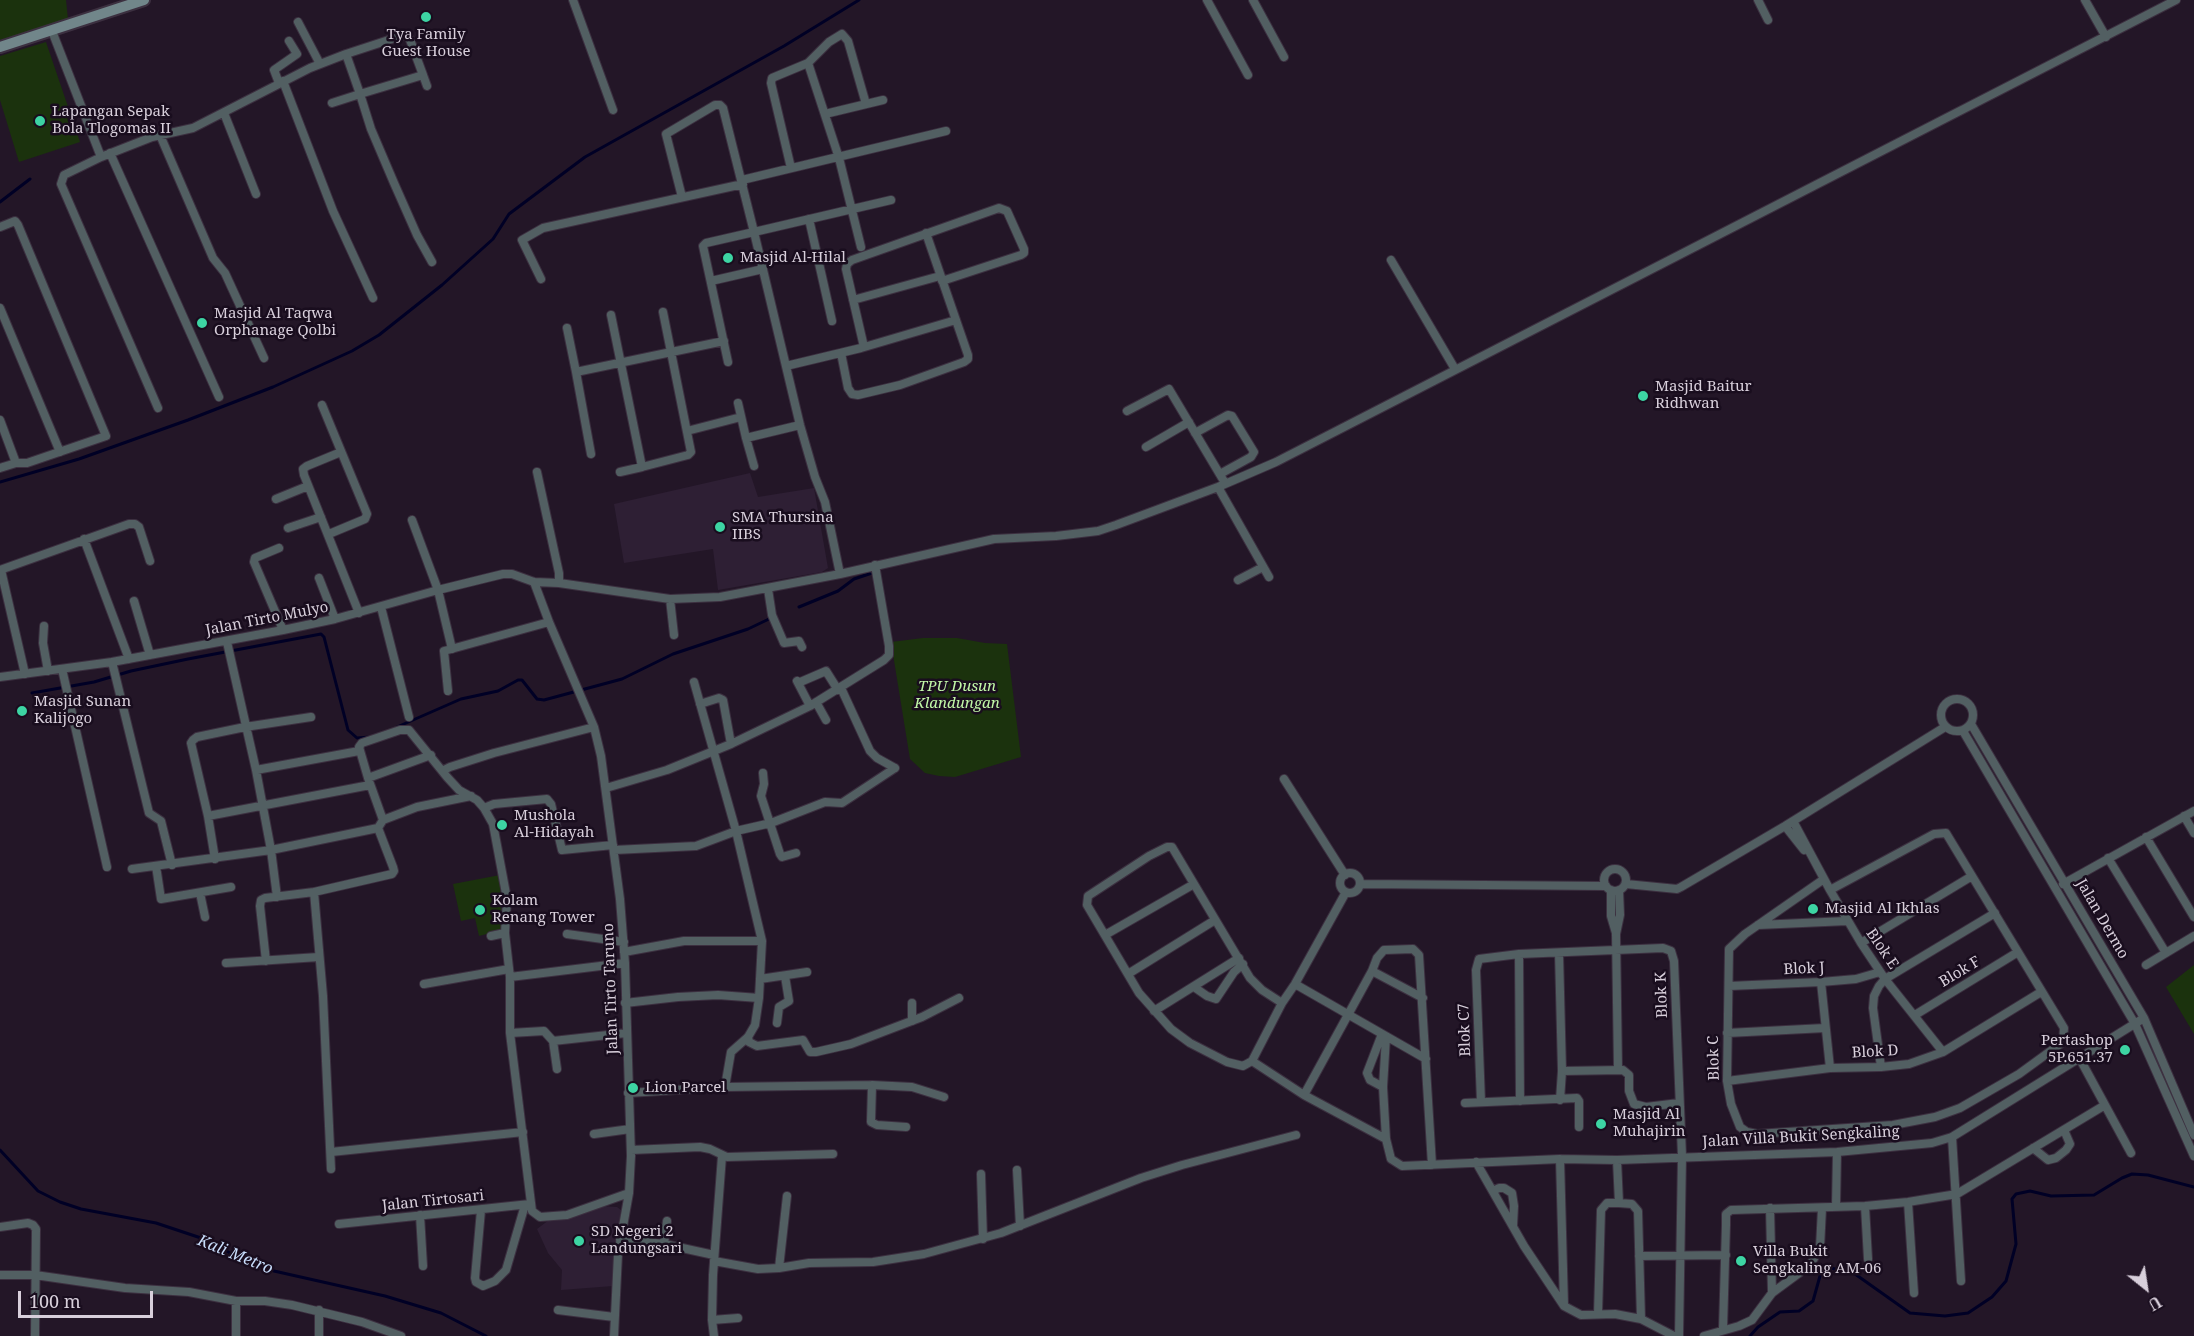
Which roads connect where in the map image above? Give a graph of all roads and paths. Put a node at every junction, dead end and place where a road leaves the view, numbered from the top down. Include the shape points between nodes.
1 (144, 0) edge
2 (573, 0) edge
3 (1253, 0) edge
4 (1758, 0) edge
5 (2085, 0) edge
6 (2176, 0) edge
7 (1211, 1) edge
8 (1768, 20) dead end
9 (298, 21) dead end
10 (52, 31) junction
11 (2106, 37) junction
12 (289, 41) dead end
13 (0, 47) edge
14 (346, 54) junction
15 (1284, 57) dead end
16 (808, 63) junction
17 (320, 64) junction
18 (423, 75) junction
19 (1248, 75) dead end
20 (281, 82) junction
21 (427, 86) dead end
22 (360, 94) junction
23 (883, 100) dead end
24 (332, 103) dead end
25 (866, 104) junction
26 (613, 110) dead end
27 (224, 113) junction
28 (825, 114) junction
29 (946, 131) dead end
30 (160, 135) junction
31 (110, 153) junction
32 (101, 157) junction
33 (839, 158) junction
34 (791, 168) junction
35 (743, 182) junction
36 (256, 194) dead end
37 (682, 197) junction
38 (891, 200) dead end
39 (852, 209) junction
40 (809, 219) junction
41 (0, 227) edge
42 (754, 232) junction
43 (926, 233) junction
44 (861, 248) dead end
45 (1391, 260) dead end
46 (432, 262) dead end
47 (763, 269) junction
48 (541, 279) dead end
49 (941, 279) junction
50 (711, 281) junction
51 (373, 298) dead end
52 (853, 300) junction
53 (0, 308) edge
54 (663, 312) dead end
55 (611, 315) dead end
56 (956, 320) junction
57 (832, 321) dead end
58 (567, 328) dead end
59 (724, 341) junction
60 (864, 347) junction
61 (671, 353) junction
62 (841, 353) junction
63 (264, 358) dead end
64 (728, 362) dead end
65 (620, 363) junction
66 (786, 366) junction
67 (1455, 369) junction
68 (576, 372) junction
69 (219, 397) dead end
70 (738, 403) dead end
71 (322, 405) dead end
72 (158, 408) dead end
73 (1127, 411) dead end
74 (741, 417) junction
75 (0, 420) edge
76 (1189, 422) junction
77 (800, 425) junction
78 (687, 431) junction
79 (1195, 433) junction
80 (746, 438) junction
81 (1146, 447) dead end
82 (60, 452) junction
83 (341, 452) junction
84 (591, 454) dead end
85 (16, 463) junction
86 (754, 466) dead end
87 (642, 467) junction
88 (0, 468) edge
89 (537, 472) dead end
90 (620, 472) dead end
91 (1220, 474) junction
92 (1221, 485) junction
93 (308, 486) junction
94 (276, 499) dead end
95 (321, 517) junction
96 (412, 520) dead end
97 (288, 528) dead end
98 (329, 534) junction
99 (84, 539) junction
100 (279, 548) dead end
101 (150, 561) dead end
102 (876, 566) junction
103 (1263, 567) junction
104 (0, 570) edge
105 (840, 574) junction
106 (1269, 577) dead end
107 (319, 578) dead end
108 (1238, 580) dead end
109 (534, 582) junction
110 (559, 583) junction
111 (768, 589) junction
112 (438, 590) junction
113 (670, 599) junction
114 (134, 601) dead end
115 (381, 607) junction
116 (359, 613) junction
117 (335, 619) junction
118 (549, 622) junction
119 (44, 626) dead end
120 (283, 630) junction
121 (674, 635) dead end
122 (802, 647) dead end
123 (228, 648) junction
124 (452, 649) junction
125 (150, 655) junction
126 (129, 659) junction
127 (112, 662) junction
128 (62, 669) junction
129 (48, 671) junction
130 (25, 674) junction
131 (0, 677) edge
132 (694, 682) dead end
133 (839, 689) junction
134 (448, 691) dead end
135 (700, 704) junction
136 (813, 704) junction
137 (311, 717) dead end
138 (409, 717) dead end
139 (826, 720) dead end
140 (1971, 724) junction
141 (245, 727) junction
142 (594, 727) junction
143 (1945, 727) junction
144 (1963, 731) junction
145 (731, 744) junction
146 (358, 751) junction
147 (714, 751) junction
148 (431, 755) junction
149 (446, 769) junction
150 (256, 770) junction
151 (763, 773) dead end
152 (1284, 779) dead end
153 (369, 782) junction
154 (606, 788) junction
155 (471, 796) junction
156 (263, 806) junction
157 (488, 806) junction
158 (2194, 811) edge
159 (208, 816) junction
160 (2184, 816) junction
161 (383, 819) junction
162 (1793, 821) junction
163 (771, 823) junction
164 (1785, 826) junction
165 (378, 828) junction
166 (736, 831) junction
167 (2194, 833) edge
168 (2146, 837) junction
169 (614, 848) junction
170 (271, 850) junction
171 (796, 853) dead end
172 (2108, 858) junction
173 (215, 859) junction
174 (2052, 861) junction
175 (172, 865) junction
176 (2043, 865) junction
177 (156, 866) junction
178 (107, 867) dead end
179 (132, 869) dead end
180 (1345, 875) junction
181 (1972, 876) junction
182 (1824, 879) junction
183 (2065, 883) junction
184 (1194, 884) junction
185 (1360, 884) junction
186 (1626, 884) junction
187 (231, 887) dead end
188 (2056, 888) junction
189 (1612, 889) junction
190 (1830, 890) junction
191 (314, 892) junction
192 (1346, 892) junction
193 (200, 893) junction
194 (277, 897) junction
195 (1995, 913) junction
196 (205, 917) dead end
197 (2194, 917) edge
198 (1215, 920) junction
199 (1847, 921) junction
200 (1757, 925) junction
201 (505, 933) junction
202 (567, 934) dead end
203 (1105, 935) junction
204 (491, 936) dead end
205 (2194, 936) edge
206 (762, 941) junction
207 (624, 942) junction
208 (1861, 943) junction
209 (1616, 951) junction
210 (624, 952) junction
211 (2018, 952) junction
212 (1559, 953) junction
213 (2166, 953) junction
214 (1519, 954) junction
215 (319, 957) junction
216 (1482, 958) joint
217 (266, 961) junction
218 (1241, 961) junction
219 (226, 963) dead end
220 (625, 963) junction
221 (2146, 965) dead end
222 (1232, 969) junction
223 (1372, 971) junction
224 (807, 972) dead end
225 (510, 973) junction
226 (1128, 974) junction
227 (785, 976) junction
228 (1883, 976) junction
229 (760, 979) junction
230 (1821, 982) junction
231 (424, 984) dead end
232 (1295, 984) junction
233 (1729, 986) junction
234 (1194, 987) junction
235 (2041, 992) junction
236 (759, 998) junction
237 (958, 998) dead end
238 (1423, 998) junction
239 (625, 1003) junction
240 (912, 1003) dead end
241 (1282, 1003) junction
242 (1154, 1011) junction
243 (1347, 1014) junction
244 (1915, 1015) junction
245 (2144, 1018) junction
246 (912, 1021) junction
247 (777, 1023) dead end
248 (2135, 1024) junction
249 (1825, 1028) junction
250 (510, 1033) junction
251 (626, 1033) junction
252 (1727, 1033) junction
253 (1384, 1036) junction
254 (748, 1037) junction
255 (553, 1041) junction
256 (1943, 1052) junction
257 (1426, 1059) junction
258 (2080, 1059) junction
259 (1252, 1061) junction
260 (1881, 1067) junction
261 (1830, 1068) junction
262 (557, 1069) dead end
263 (1618, 1070) junction
264 (1562, 1071) junction
265 (1727, 1081) junction
266 (872, 1085) junction
267 (725, 1087) junction
268 (1383, 1087) junction
269 (628, 1093) junction
270 (1304, 1095) junction
271 (944, 1097) dead end
272 (1560, 1100) junction
273 (1520, 1101) junction
274 (1481, 1102) junction
275 (1465, 1103) dead end
276 (1679, 1103) junction
277 (2105, 1105) junction
278 (906, 1127) dead end
279 (1579, 1127) dead end
280 (630, 1130) junction
281 (2064, 1130) junction
282 (523, 1132) junction
283 (594, 1134) dead end
284 (1296, 1135) dead end
285 (2194, 1136) edge
286 (1952, 1137) junction
287 (1386, 1139) junction
288 (2033, 1148) junction
289 (631, 1150) junction
290 (331, 1152) junction
291 (1837, 1152) junction
292 (2131, 1153) dead end
293 (833, 1154) dead end
294 (722, 1156) junction
295 (1682, 1156) junction
296 (2194, 1156) edge
297 (1560, 1159) junction
298 (1617, 1160) junction
299 (1476, 1162) junction
300 (1432, 1165) junction
301 (331, 1169) dead end
302 (1017, 1170) dead end
303 (981, 1174) dead end
304 (1493, 1191) junction
305 (628, 1193) junction
306 (1957, 1194) junction
307 (787, 1196) dead end
308 (1908, 1202) junction
309 (1619, 1203) junction
310 (528, 1205) junction
311 (1836, 1206) junction
312 (1865, 1206) junction
313 (1770, 1208) junction
314 (1822, 1208) junction
315 (481, 1210) junction
316 (420, 1215) junction
317 (667, 1221) dead end
318 (339, 1224) dead end
319 (1020, 1226) junction
320 (1513, 1226) junction
321 (0, 1227) edge
322 (620, 1239) junction
323 (983, 1239) junction
324 (664, 1244) junction
325 (1726, 1255) junction
326 (1639, 1256) junction
327 (1680, 1256) junction
328 (714, 1258) junction
329 (1868, 1259) dead end
330 (423, 1266) dead end
331 (779, 1268) junction
332 (0, 1275) edge
333 (35, 1275) junction
334 (1961, 1281) dead end
335 (1772, 1293) junction
336 (1914, 1293) dead end
337 (236, 1301) junction
338 (1564, 1306) junction
339 (320, 1310) junction
340 (558, 1310) dead end
341 (1598, 1314) junction
342 (614, 1317) junction
343 (738, 1318) dead end
344 (1641, 1318) junction
345 (712, 1320) junction
346 (1723, 1329) junction
347 (35, 1336) edge
348 (236, 1336) edge
349 (319, 1336) edge
350 (401, 1336) edge
351 (614, 1336) edge
352 (714, 1336) edge
353 (1674, 1336) edge
354 (1679, 1336) edge
355 (1704, 1336) edge

1 - 10 main road
2 - 26 street
3 - 15 street
4 - 8 street
5 - 11 street
6 - 11 street, Jalan Tirto Mulyo
7 - 19 street
9 - 17 street
10 - 13 main road
10 - 32 street
11 - 67 street, Jalan Tirto Mulyo
12 - 20 street via 297,54 274,70
14 - 17 street
14 - 18 street via 404,35 409,37
14 - 22 street
16 - 25 street via 842,34 848,41
16 - 28 street
16 - 34 street via 770,80
17 - 20 street
18 - 21 street
18 - 22 street
20 - 27 street
20 - 51 street
22 - 24 street
22 - 46 street via 394,183
23 - 25 street
25 - 28 street
27 - 30 street via 193,128
27 - 36 street
28 - 33 street
29 - 33 street
30 - 31 street
30 - 63 street via 213,258 225,273
31 - 32 street
31 - 69 street
32 - 72 street via 64,175 60,184
33 - 34 street
33 - 39 street
34 - 35 street
35 - 37 street
35 - 37 street via 723,108 715,105 666,134
35 - 42 street
37 - 48 street via 543,228 524,237 522,242
38 - 39 street
39 - 40 street
39 - 44 street
40 - 42 street
40 - 57 street
41 - 82 street via 15,221 18,225 106,436
42 - 47 street
42 - 50 street via 703,246
43 - 49 street
43 - 49 street via 1003,208 1024,249 1021,255
43 - 52 street via 852,260 846,269
45 - 67 street
47 - 50 street
47 - 66 street
49 - 52 street
49 - 56 street
50 - 59 street
52 - 60 street
53 - 82 street
54 - 61 street
55 - 65 street
56 - 60 street
56 - 62 street via 968,359 891,388 852,393
58 - 68 street
59 - 61 street
59 - 64 street
60 - 62 street
61 - 65 street
61 - 78 street
62 - 66 street
65 - 68 street
65 - 87 street
66 - 77 street
67 - 92 street, Jalan Tirto Mulyo via 1275,462
68 - 84 street
70 - 74 street
71 - 83 street
73 - 76 street via 1168,389
74 - 78 street
74 - 80 street
75 - 85 street
76 - 79 street
76 - 81 street
77 - 80 street
77 - 105 street via 825,502
78 - 87 street via 690,454
79 - 91 street
79 - 91 street via 1232,416 1254,452
80 - 86 street
82 - 85 street
83 - 93 street via 303,469
83 - 98 street via 367,514 365,519
85 - 88 street
87 - 90 street
89 - 110 street
91 - 92 street
92 - 102 street, Jalan Tirto Mulyo via 1098,531 994,539
92 - 103 street
93 - 94 street
93 - 95 street
95 - 97 street
95 - 98 street
96 - 112 street
98 - 116 street
99 - 101 street via 135,524
99 - 104 street
99 - 126 street
100 - 120 street via 255,558 254,562
102 - 105 street, Jalan Tirto Mulyo
102 - 133 street via 889,655
103 - 106 street
103 - 108 street
104 - 130 street
105 - 111 street, Jalan Tirto Mulyo
107 - 117 street
109 - 110 street, Jalan Tirto Mulyo
109 - 112 street, Jalan Tirto Mulyo via 504,574
109 - 118 street, Jalan Tirto Taruno
110 - 113 street, Jalan Tirto Mulyo
111 - 113 street, Jalan Tirto Mulyo via 720,597
111 - 122 street via 772,615 784,644 799,641
112 - 115 street, Jalan Tirto Mulyo
112 - 124 street
113 - 121 street
114 - 125 street
115 - 116 street, Jalan Tirto Mulyo
115 - 138 street
116 - 117 street, Jalan Tirto Mulyo
117 - 120 street, Jalan Tirto Mulyo
118 - 124 street
118 - 142 street, Jalan Tirto Taruno
119 - 129 street
120 - 123 street, Jalan Tirto Mulyo
123 - 125 street, Jalan Tirto Mulyo
123 - 141 street
124 - 134 street via 443,654
125 - 126 street, Jalan Tirto Mulyo
126 - 127 street, Jalan Tirto Mulyo
127 - 128 street, Jalan Tirto Mulyo
127 - 175 street via 149,813 161,821
128 - 129 street, Jalan Tirto Mulyo
128 - 178 street
129 - 130 street, Jalan Tirto Mulyo
130 - 131 street, Jalan Tirto Mulyo
132 - 135 street
133 - 136 street
133 - 136 street via 826,671 798,682
133 - 163 street via 870,751 895,768 842,803 825,802
135 - 145 street via 723,700
135 - 147 street
136 - 139 street
136 - 145 street
137 - 141 street
140 - 143 street, Jalan Dermo via 1974,714 1969,704 1955,699 1943,708 1941,718
140 - 144 street
140 - 174 street, Jalan Dermo
141 - 150 street
141 - 159 street via 197,737 191,743
142 - 149 street
142 - 154 street, Jalan Tirto Taruno
143 - 144 street
143 - 162 street
144 - 176 street
145 - 147 street
146 - 148 street via 362,743 403,729 412,733
146 - 150 street
146 - 153 street
147 - 154 street
147 - 166 street
148 - 149 street
148 - 153 street
149 - 155 street via 459,790
150 - 156 street
151 - 163 street via 761,796
152 - 180 street
153 - 156 street
153 - 161 street
154 - 169 street, Jalan Tirto Taruno
155 - 157 street
155 - 161 street via 417,807
156 - 159 street
156 - 170 street
157 - 169 street via 547,799 562,850
157 - 201 street via 507,899
158 - 160 street
159 - 173 street
160 - 167 street
160 - 168 street
161 - 165 street
162 - 164 street
162 - 182 street, Blok E
163 - 166 street
163 - 171 street via 782,857
164 - 182 street
164 - 186 street via 1677,889
165 - 170 street
165 - 191 street via 392,874
166 - 169 street via 696,846
166 - 206 street
168 - 172 street
168 - 197 street
169 - 207 street, Jalan Tirto Taruno
170 - 173 street
170 - 194 street
172 - 183 street
172 - 213 street
173 - 175 street
174 - 176 street
174 - 183 street, Jalan Dermo
175 - 177 street
176 - 188 street
177 - 179 street
177 - 193 street via 161,899
180 - 185 street via 1354,874
180 - 192 street via 1341,882
181 - 190 street via 1946,833 1939,832
181 - 195 street
181 - 208 street
182 - 190 street, Blok E
182 - 200 street, Blok C
183 - 188 street
183 - 245 street, Jalan Dermo
184 - 198 street
184 - 203 street
184 - 203 street via 1172,848 1161,849 1088,896 1087,905
185 - 189 street
185 - 192 street via 1355,892
186 - 189 street
186 - 189 street via 1625,874 1615,869 1606,873 1604,879
187 - 193 street
188 - 248 street
189 - 209 street via 1620,915
190 - 199 street, Blok E
191 - 194 street
191 - 215 street
192 - 232 street
193 - 196 street
194 - 217 street via 261,900
195 - 211 street
195 - 228 street, Blok J
198 - 218 street
198 - 226 street
199 - 200 street
199 - 208 street, Blok E
200 - 233 street, Blok C via 1729,949
201 - 204 street
201 - 225 street
202 - 207 street
203 - 226 street
205 - 213 street
206 - 210 street via 684,941
206 - 229 street
207 - 210 street, Jalan Tirto Taruno
208 - 228 street, Blok E
209 - 212 street, Blok K
209 - 263 street
209 - 276 street, Blok K via 1663,948 1674,956
210 - 220 street, Jalan Tirto Taruno
211 - 235 street
211 - 244 street, Blok F
212 - 214 street, Blok K
212 - 264 street
213 - 221 street
214 - 216 street, Blok K
214 - 273 street
215 - 217 street
215 - 290 street
216 - 274 street, Blok C7 via 1476,970
217 - 219 street
218 - 222 street
218 - 241 street via 1256,985
220 - 225 street
220 - 239 street, Jalan Tirto Taruno
222 - 234 street
222 - 234 street via 1216,999
223 - 238 street
223 - 238 street via 1384,950 1416,950
223 - 243 street
224 - 227 street
225 - 231 street
225 - 250 street
226 - 242 street
227 - 229 street
227 - 247 street via 789,1001 778,1007
228 - 230 street, Blok J
228 - 244 street, Blok E
228 - 260 street via 1873,1008
229 - 236 street
230 - 233 street, Blok J
230 - 249 street
232 - 241 street
232 - 243 street
233 - 252 street, Blok C
234 - 242 street
235 - 256 street, Blok D
235 - 265 street, Blok C via 2064,1028 2065,1036 2059,1046 2019,1074 1935,1118 1893,1125 1757,1134 1740,1127
236 - 239 street via 718,995
236 - 254 street via 755,1025
237 - 246 street
238 - 257 street
239 - 251 street, Jalan Tirto Taruno
240 - 246 street
241 - 259 street
242 - 259 street via 1178,1035 1219,1058 1237,1066
243 - 253 street
243 - 270 street
244 - 256 street, Blok E
245 - 248 street, Jalan Villa Bukit Sengkaling
245 - 285 street, Jalan Dermo
246 - 254 street via 851,1044 811,1053 803,1040 757,1046
248 - 258 street, Jalan Villa Bukit Sengkaling
248 - 296 street
249 - 252 street
249 - 261 street
250 - 255 street via 544,1031
250 - 282 street
251 - 255 street
251 - 269 street, Jalan Tirto Taruno
252 - 265 street, Blok C
253 - 257 street
253 - 268 street
253 - 268 street via 1366,1073
254 - 267 street via 731,1052
255 - 262 street
256 - 260 street, Blok D via 1910,1064
257 - 300 street
258 - 277 street
258 - 286 street, Jalan Villa Bukit Sengkaling
259 - 270 street
260 - 261 street, Blok D
261 - 265 street, Blok D
263 - 264 street
263 - 276 street via 1627,1071 1632,1101 1638,1106
264 - 272 street
266 - 267 street
266 - 271 street via 912,1087
266 - 278 street via 871,1122
267 - 269 street
268 - 287 street
269 - 280 street, Jalan Tirto Taruno
270 - 287 street
272 - 273 street
272 - 279 street via 1579,1099
273 - 274 street
274 - 275 street
276 - 295 street, Blok K
277 - 281 street
277 - 292 street
280 - 283 street
280 - 289 street, Jalan Tirto Taruno
281 - 288 street
281 - 288 street via 2070,1144 2055,1158 2048,1160
282 - 290 street
282 - 310 street
284 - 319 street via 1141,1178
286 - 291 street, Jalan Villa Bukit Sengkaling via 1932,1143
286 - 306 street
287 - 300 street, Jalan Villa Bukit Sengkaling via 1391,1159 1402,1166
288 - 306 street
289 - 294 street via 700,1147
289 - 305 street, Jalan Tirto Taruno
290 - 301 street
291 - 295 street, Jalan Villa Bukit Sengkaling
291 - 311 street
293 - 294 street
294 - 328 street
295 - 298 street, Jalan Villa Bukit Sengkaling
295 - 327 street, Blok K
297 - 298 street, Jalan Villa Bukit Sengkaling
297 - 299 street, Jalan Villa Bukit Sengkaling
297 - 338 street
298 - 309 street
299 - 300 street, Jalan Villa Bukit Sengkaling
299 - 304 street
302 - 319 street
303 - 323 street
304 - 320 street
304 - 320 street via 1504,1188 1512,1193
305 - 310 street via 567,1215 537,1216
305 - 322 street, Jalan Tirto Taruno
306 - 308 street
306 - 334 street
307 - 331 street
308 - 312 street
308 - 336 street
309 - 326 street via 1632,1204 1638,1210
309 - 341 street via 1607,1203 1600,1210
310 - 315 street, Jalan Tirtosari
310 - 315 street via 506,1270 483,1286 475,1278
311 - 312 street
311 - 314 street
312 - 329 street
313 - 314 street
313 - 325 street via 1728,1212
313 - 335 street
314 - 335 street via 1820,1248 1814,1259
315 - 316 street, Jalan Tirtosari
316 - 318 street, Jalan Tirtosari
316 - 330 street
317 - 324 street
319 - 323 street
320 - 338 street
321 - 333 street via 28,1223 35,1227
322 - 324 street
322 - 342 street, Jalan Tirto Taruno
323 - 331 street via 873,1262 809,1263
324 - 328 street
325 - 327 street
325 - 346 street
326 - 327 street
326 - 344 street
327 - 354 street, Blok K
328 - 331 street via 758,1269
328 - 345 street
332 - 333 street
333 - 337 street
333 - 347 street
335 - 346 street via 1752,1320
337 - 339 street via 265,1301
337 - 348 street
338 - 341 street via 1581,1315
339 - 349 street
339 - 350 street
340 - 342 street
341 - 344 street
342 - 351 street, Jalan Tirto Taruno
343 - 345 street
344 - 353 street
345 - 352 street
346 - 355 street

